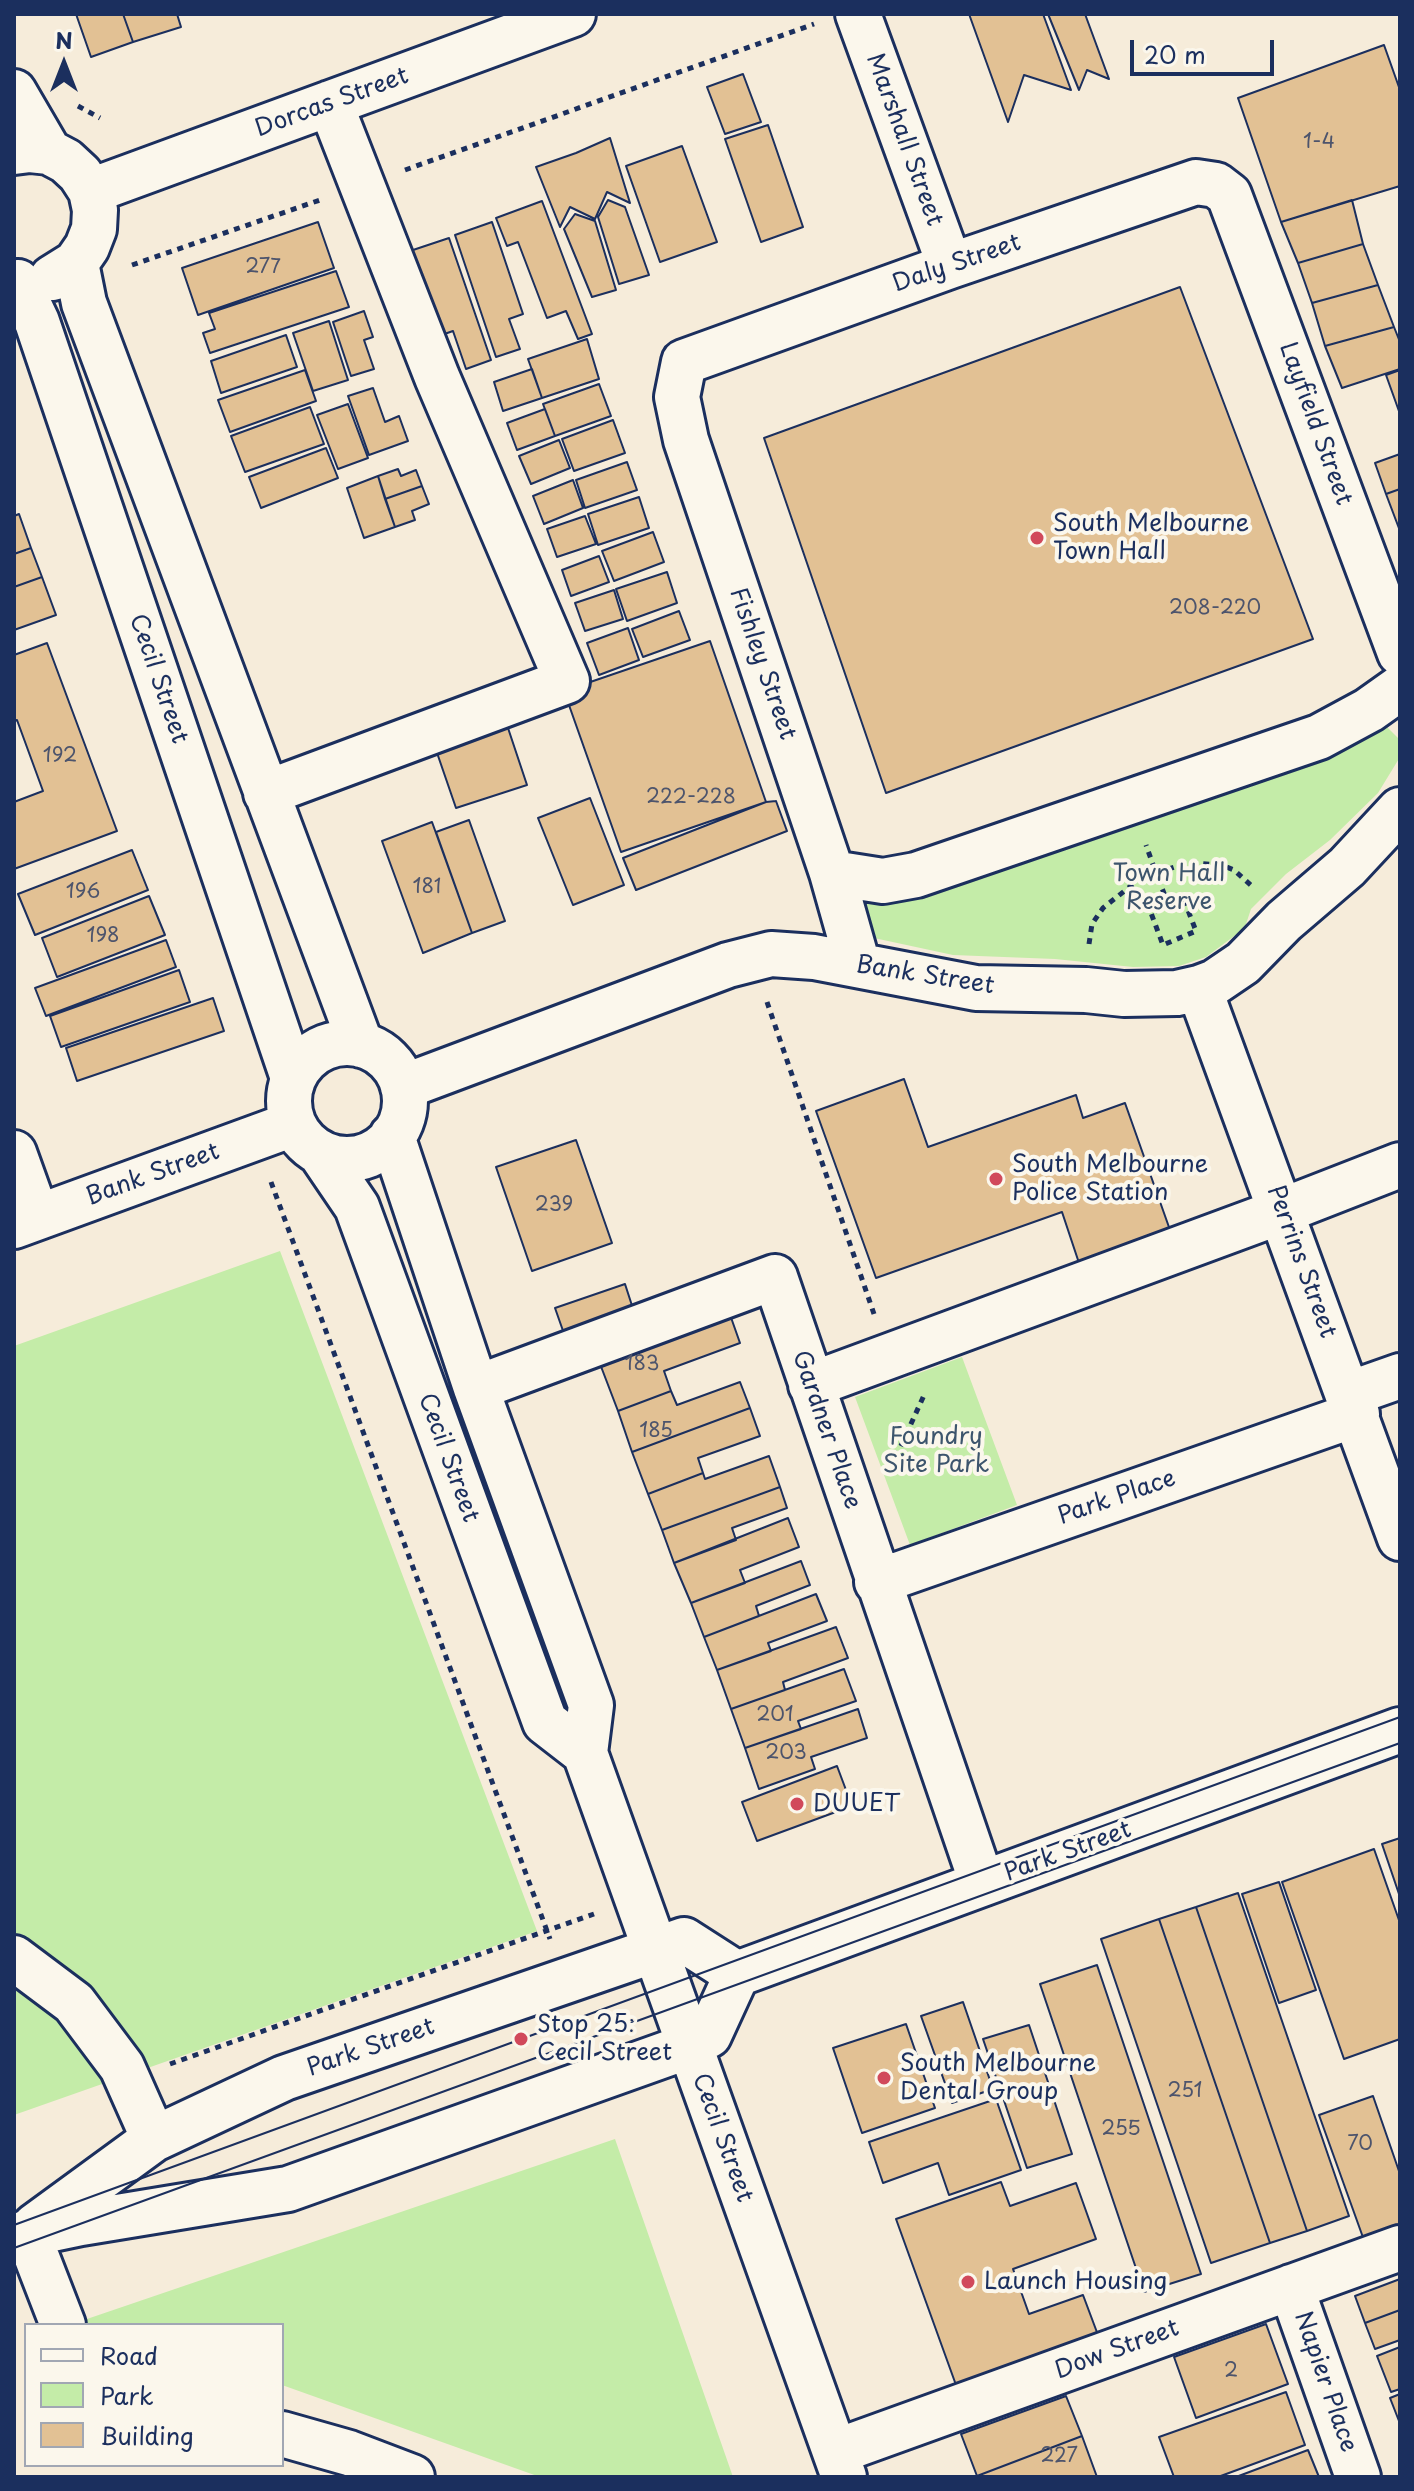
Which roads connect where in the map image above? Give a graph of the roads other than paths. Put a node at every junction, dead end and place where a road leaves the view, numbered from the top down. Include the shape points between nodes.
1 (568, 15) edge
2 (843, 17) edge
3 (14, 92) edge
4 (330, 103) junction
5 (31, 152) edge
6 (91, 191) junction
7 (1229, 195) joint
8 (76, 263) junction
9 (950, 266) junction
10 (16, 281) edge
11 (684, 362) joint
12 (180, 560) junction
13 (124, 580) junction
14 (1400, 653) edge
15 (1400, 688) edge
16 (266, 793) junction
17 (1400, 810) edge
18 (832, 873) junction
19 (858, 965) junction
20 (1199, 988) junction
21 (361, 1045) junction
22 (293, 1078) junction
23 (403, 1087) junction
24 (392, 1136) junction
25 (289, 1139) junction
26 (14, 1153) edge
27 (1400, 1165) edge
28 (1282, 1211) junction
29 (26, 1221) edge
30 (1400, 1376) edge
31 (811, 1385) junction
32 (476, 1388) junction
33 (1353, 1404) junction
34 (1400, 1538) edge
35 (877, 1582) junction
36 (1400, 1730) edge
37 (585, 1753) junction
38 (982, 1883) junction
39 (655, 1950) junction
40 (14, 1958) edge
41 (737, 1974) junction
42 (689, 2046) junction
43 (154, 2139) junction
44 (20, 2234) edge
45 (1400, 2248) edge
46 (1291, 2287) junction
47 (62, 2323) edge
48 (284, 2435) edge
49 (840, 2464) edge
50 (412, 2477) edge
51 (1358, 2477) edge

1 - 4 street, Dorcas Street
2 - 9 street, Marshall Street
3 - 5 street
4 - 6 street, Dorcas Street
4 - 16 street via 437,377 567,681
5 - 6 street via 66,161
6 - 8 street via 94,229
7 - 9 street, Daly Street via 1216,185 1196,182
7 - 14 street, Layfield Street
8 - 10 street via 39,282
8 - 12 street via 84,303
9 - 11 street, Daly Street
10 - 13 street, Cecil Street via 37,322
11 - 18 street, Fishley Street via 677,397 686,440
12 - 13 street
12 - 16 street
13 - 22 street, Cecil Street
15 - 18 street via 1319,737 906,878 865,880
16 - 21 street
17 - 20 street, Bank Street via 1347,867 1234,970
18 - 19 street, Fishley Street
19 - 20 street, Bank Street via 961,986 1156,994
19 - 23 street, Bank Street via 780,954 752,958
20 - 28 street, Perrins Street
21 - 22 street via 323,1048 303,1062
21 - 23 street via 379,1053
22 - 25 street
23 - 24 street via 405,1108
24 - 25 street via 362,1158 341,1159
24 - 32 street, Cecil Street
25 - 29 street, Bank Street
25 - 37 street, Cecil Street via 357,1207 545,1722
26 - 29 street
27 - 28 street
28 - 31 street
28 - 33 street, Perrins Street
30 - 33 street, Park Place
31 - 32 street, Gardner Place via 775,1277
31 - 35 street, Gardner Place
32 - 37 street, Cecil Street via 591,1705
33 - 34 street, Perrins Street
33 - 35 street, Park Place
35 - 38 street, Gardner Place
36 - 38 street, Park Street
37 - 39 street, Cecil Street
38 - 41 street, Park Street
39 - 41 street, Park Street via 684,1940
39 - 42 street, Cecil Street
39 - 43 street, Park Street via 284,2078
40 - 43 street via 74,2003 122,2067
41 - 42 street via 709,2035
42 - 44 street via 288,2189
42 - 49 street, Cecil Street
43 - 44 street, Park Street
44 - 47 street
45 - 46 street, Dow Street
46 - 49 street, Dow Street
46 - 51 street, Napier Place
48 - 50 street

